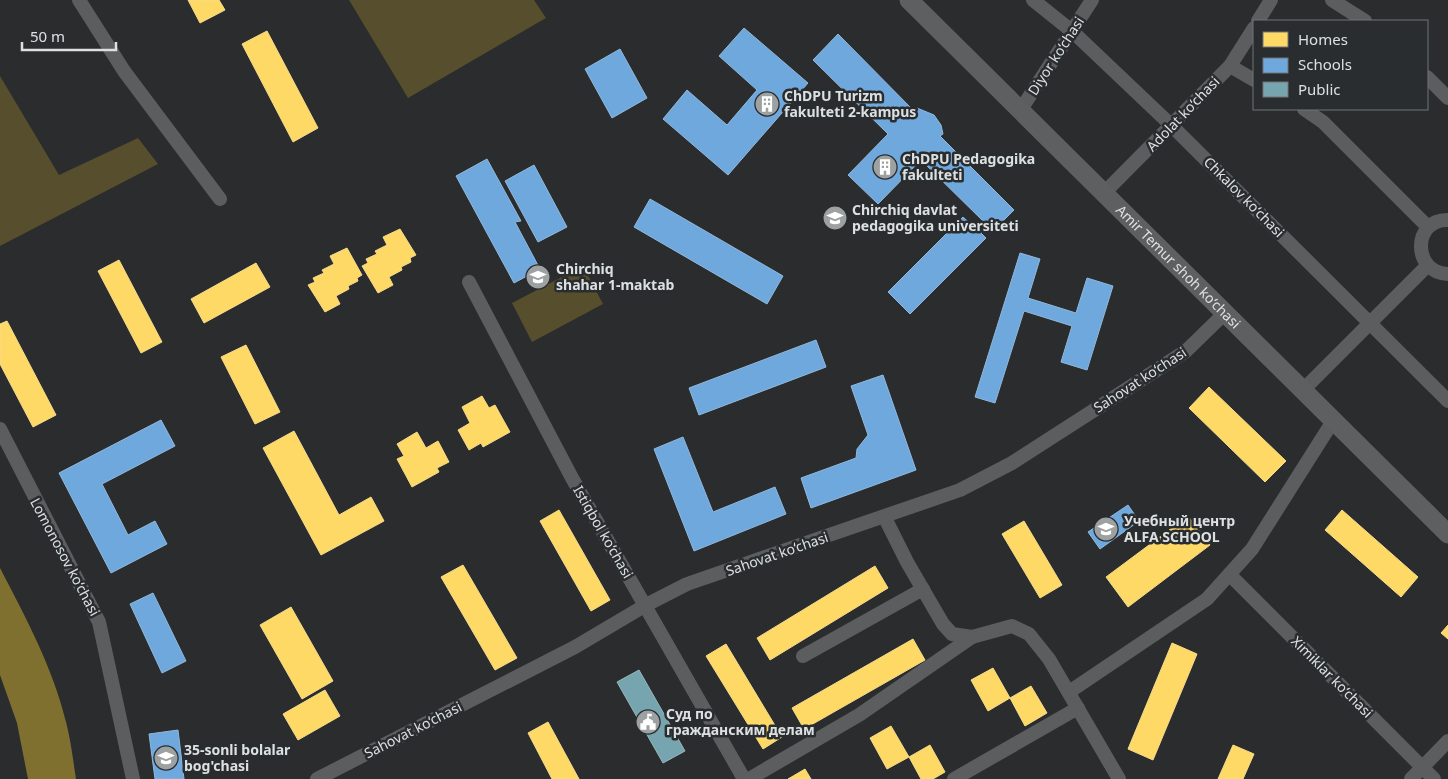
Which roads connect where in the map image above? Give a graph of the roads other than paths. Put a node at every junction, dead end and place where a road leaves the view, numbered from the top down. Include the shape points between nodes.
1 (80, 0) edge
2 (908, 0) edge
3 (1033, 0) edge
4 (1092, 0) edge
5 (1271, 0) edge
6 (1332, 0) edge
7 (1259, 20) edge
8 (1363, 20) edge
9 (1253, 30) edge
10 (1073, 32) junction
11 (1230, 66) junction
12 (1428, 78) edge
13 (1253, 79) edge
14 (1448, 98) edge
15 (1305, 110) edge
16 (1020, 111) junction
17 (1172, 126) junction
18 (1104, 193) junction
19 (220, 199) dead end
20 (1448, 220) edge
21 (1428, 227) junction
22 (1428, 266) junction
23 (1448, 274) edge
24 (469, 282) dead end
25 (1224, 314) junction
26 (1371, 322) junction
27 (1302, 391) junction
28 (1448, 401) edge
29 (1333, 422) junction
30 (0, 429) edge
31 (884, 518) junction
32 (1448, 534) edge
33 (1230, 575) junction
34 (923, 589) junction
35 (646, 605) junction
36 (972, 637) junction
37 (803, 656) dead end
38 (1069, 692) junction
39 (1078, 708) junction
40 (1448, 741) edge
41 (1422, 768) junction
42 (133, 779) edge
43 (317, 779) edge
44 (744, 779) edge
45 (750, 779) edge
46 (954, 779) edge
47 (1119, 779) edge
48 (1411, 779) edge
49 (1434, 779) edge

1 - 19 street via 124,71
2 - 16 main road, Amir Temur shoh ko‘chasi
3 - 10 street, Chkalov ko‘chasi
4 - 10 street, Diyor ko‘chasi
5 - 7 street
6 - 8 street
9 - 11 street, Adolat ko‘chasi
10 - 16 street, Diyor ko‘chasi
10 - 17 street, Chkalov ko‘chasi
11 - 13 street
11 - 17 street, Adolat ko‘chasi
12 - 14 street
15 - 21 street via 1323,122
16 - 18 main road, Amir Temur shoh ko‘chasi
17 - 18 street, Adolat ko‘chasi
17 - 26 street, Chkalov ko‘chasi
18 - 25 main road, Amir Temur shoh ko‘chasi
20 - 21 street
21 - 22 street via 1420,242 1423,259
22 - 23 street
22 - 26 street
24 - 35 street, Istiqbol ko‘chasi via 572,478
25 - 27 main road, Amir Temur shoh ko‘chasi
25 - 31 street, Sahovat ko‘chasi via 1186,351 1012,463 960,490
26 - 27 street
26 - 28 street, Chkalov ko‘chasi
27 - 29 main road, Amir Temur shoh ko‘chasi
29 - 32 main road, Amir Temur shoh ko‘chasi
29 - 33 street via 1252,549
30 - 42 street, Lomonosov ko‘chasi via 99,622
31 - 34 street
31 - 35 street, Sahovat ko‘chasi via 687,584
33 - 38 street via 1207,599
33 - 41 street, Ximiklar ko‘chasi
34 - 36 street via 947,630 958,637
34 - 37 street
35 - 43 street, Sahovat ko‘chasi via 574,647
35 - 44 street, Istiqbol ko‘chasi
36 - 38 street via 1012,626 1019,629 1036,642
36 - 45 street via 859,715
38 - 39 street
39 - 46 street
39 - 47 street
40 - 41 street
41 - 48 street
41 - 49 street, Ximiklar ko‘chasi

